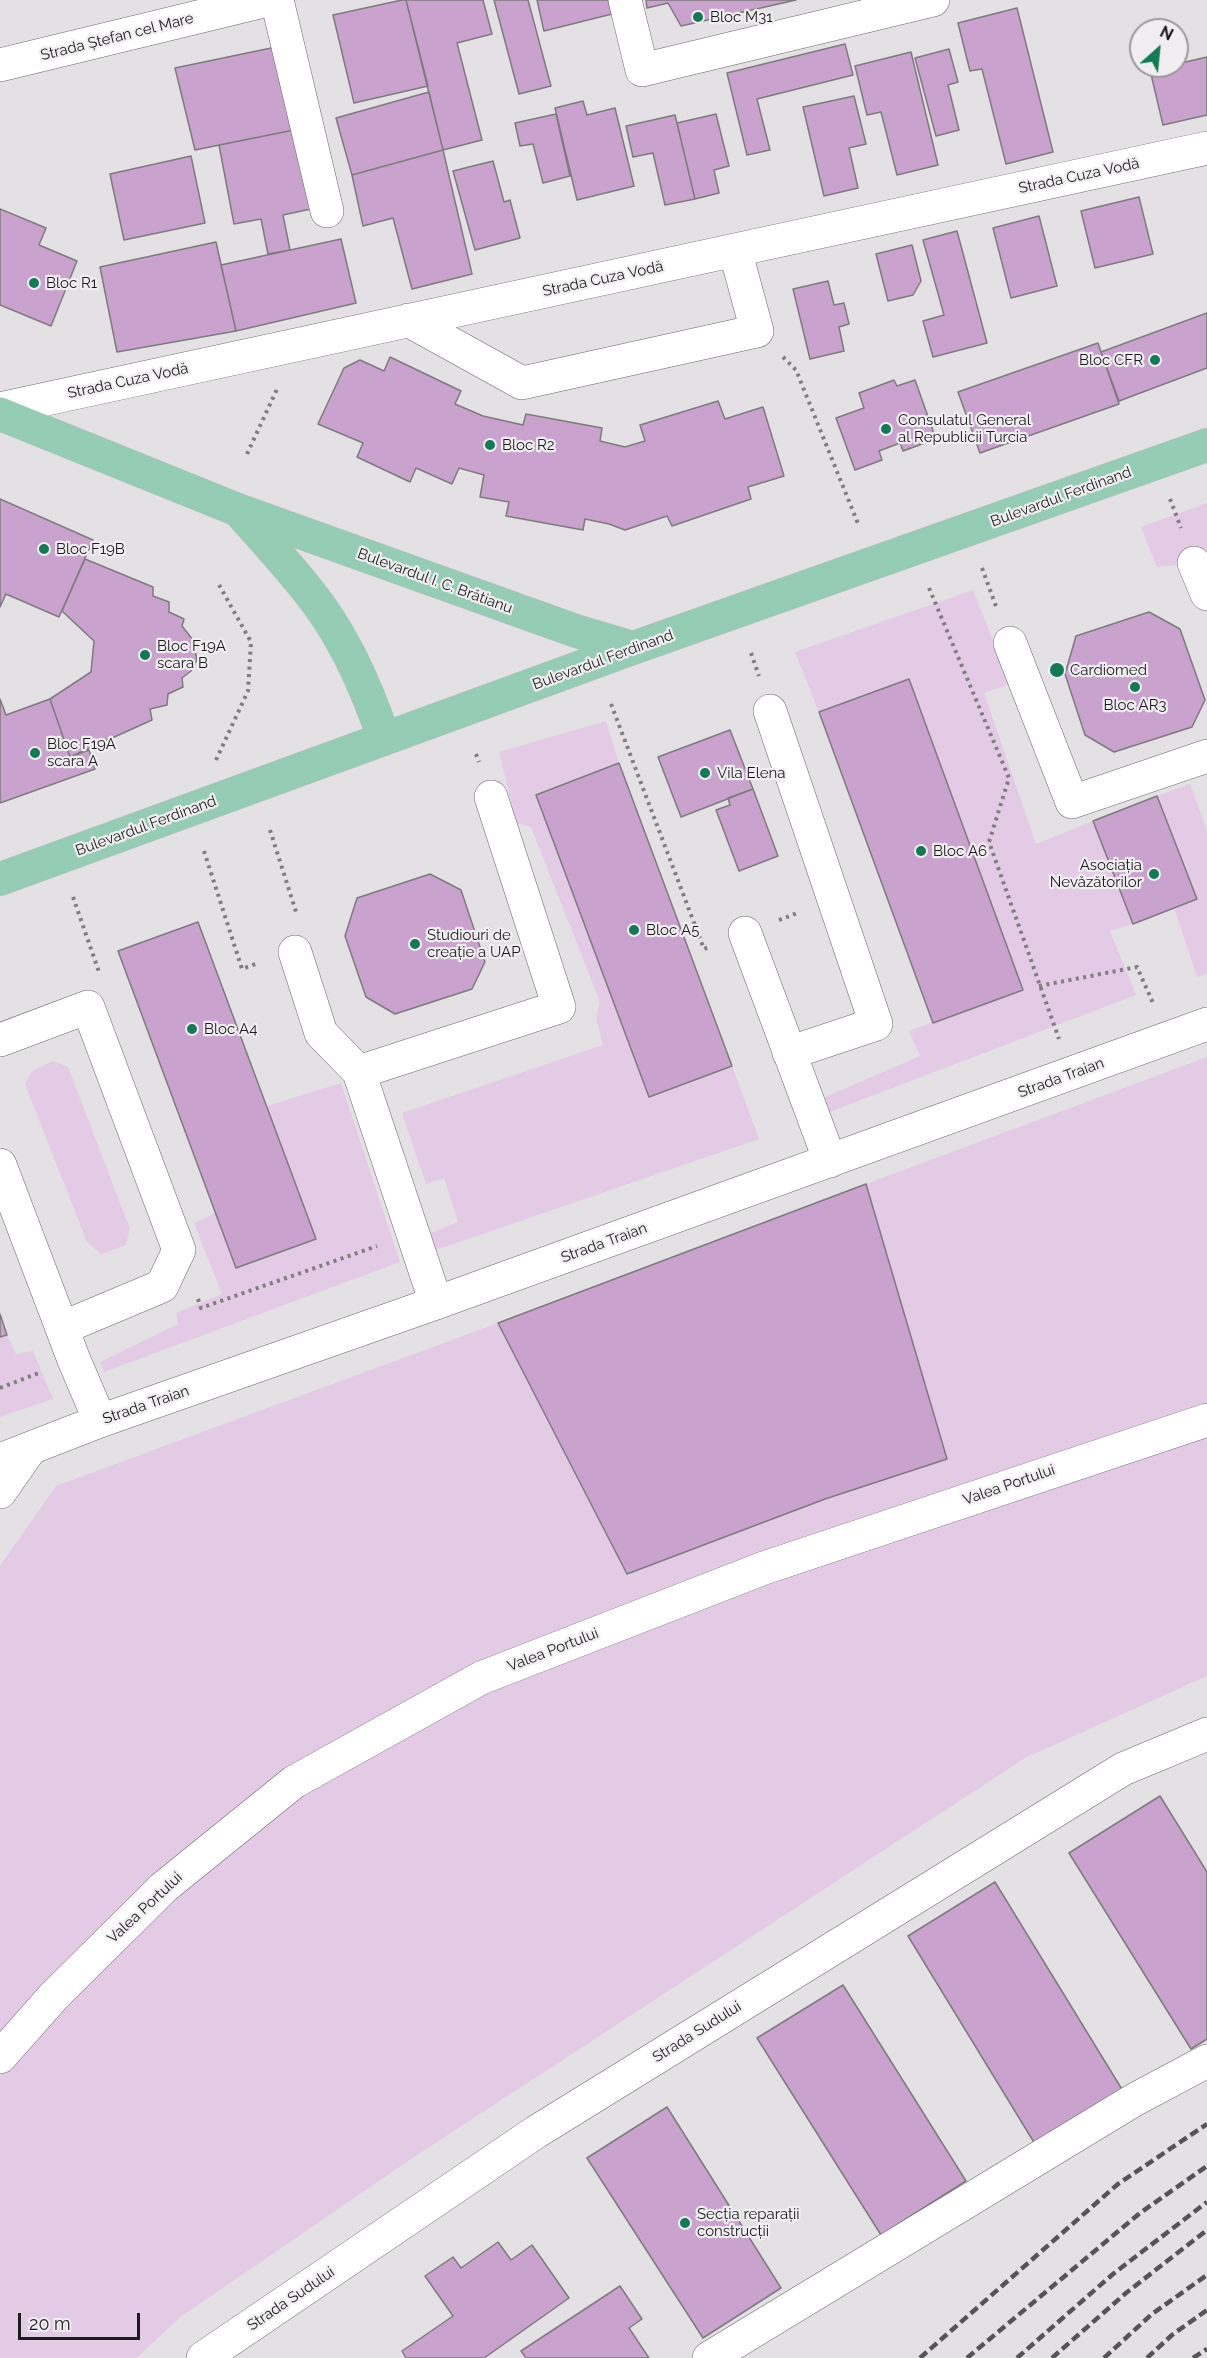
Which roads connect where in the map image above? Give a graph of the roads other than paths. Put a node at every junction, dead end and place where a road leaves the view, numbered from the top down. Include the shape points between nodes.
1 (268, 0) edge
2 (278, 0) edge
3 (625, 0) edge
4 (933, 0) edge
5 (0, 65) edge
6 (1207, 148) edge
7 (327, 211) dead end
8 (735, 250) junction
9 (408, 320) junction
10 (0, 409) edge
11 (0, 414) edge
12 (1207, 445) edge
13 (238, 510) junction
14 (1194, 563) dead end
15 (1207, 594) edge
16 (1010, 643) dead end
17 (633, 648) junction
18 (770, 711) dead end
19 (384, 740) junction
20 (1207, 756) edge
21 (491, 797) dead end
22 (0, 879) edge
23 (745, 933) road end
24 (295, 952) road end
25 (1207, 1024) edge
26 (0, 1040) edge
27 (789, 1053) junction
28 (359, 1072) junction
29 (830, 1161) junction
30 (0, 1164) edge
31 (436, 1303) junction
32 (62, 1328) junction
33 (1207, 1420) edge
34 (100, 1421) junction
35 (15, 1454) edge
36 (0, 1492) edge
37 (1207, 1734) edge
38 (0, 2056) edge
39 (1207, 2061) edge
40 (203, 2358) edge
41 (709, 2358) edge

1 - 5 street, Strada Ștefan cel Mare
2 - 7 street
3 - 4 street via 642,70
6 - 8 street, Strada Cuza Vodă
8 - 9 street, Strada Cuza Vodă
8 - 9 street via 757,331 522,383
9 - 10 street, Strada Cuza Vodă
11 - 13 main road, Bulevardul I. C. Brătianu
12 - 17 main road, Bulevardul Ferdinand
13 - 17 main road, Bulevardul I. C. Brătianu
13 - 19 main road, Bulevardul I. C. Brătianu via 310,593 342,643 373,705
14 - 15 street
16 - 20 street via 1072,802
17 - 19 main road, Bulevardul Ferdinand
18 - 27 street via 876,1024
19 - 22 main road, Bulevardul Ferdinand
21 - 28 street via 559,1007
23 - 27 street
24 - 28 street via 321,1033
25 - 29 street, Strada Traian
26 - 32 street via 88,1007 179,1250 162,1287
27 - 29 street
28 - 31 street
29 - 31 street, Strada Traian
30 - 32 street
31 - 34 street, Strada Traian
32 - 34 street
33 - 38 street, Valea Portului via 764,1568 481,1678 294,1782 164,1887 54,1996
34 - 35 street, Strada Traian
35 - 36 street
37 - 40 street, Strada Sudului via 1123,1769 546,2126
39 - 41 street via 1134,2100

